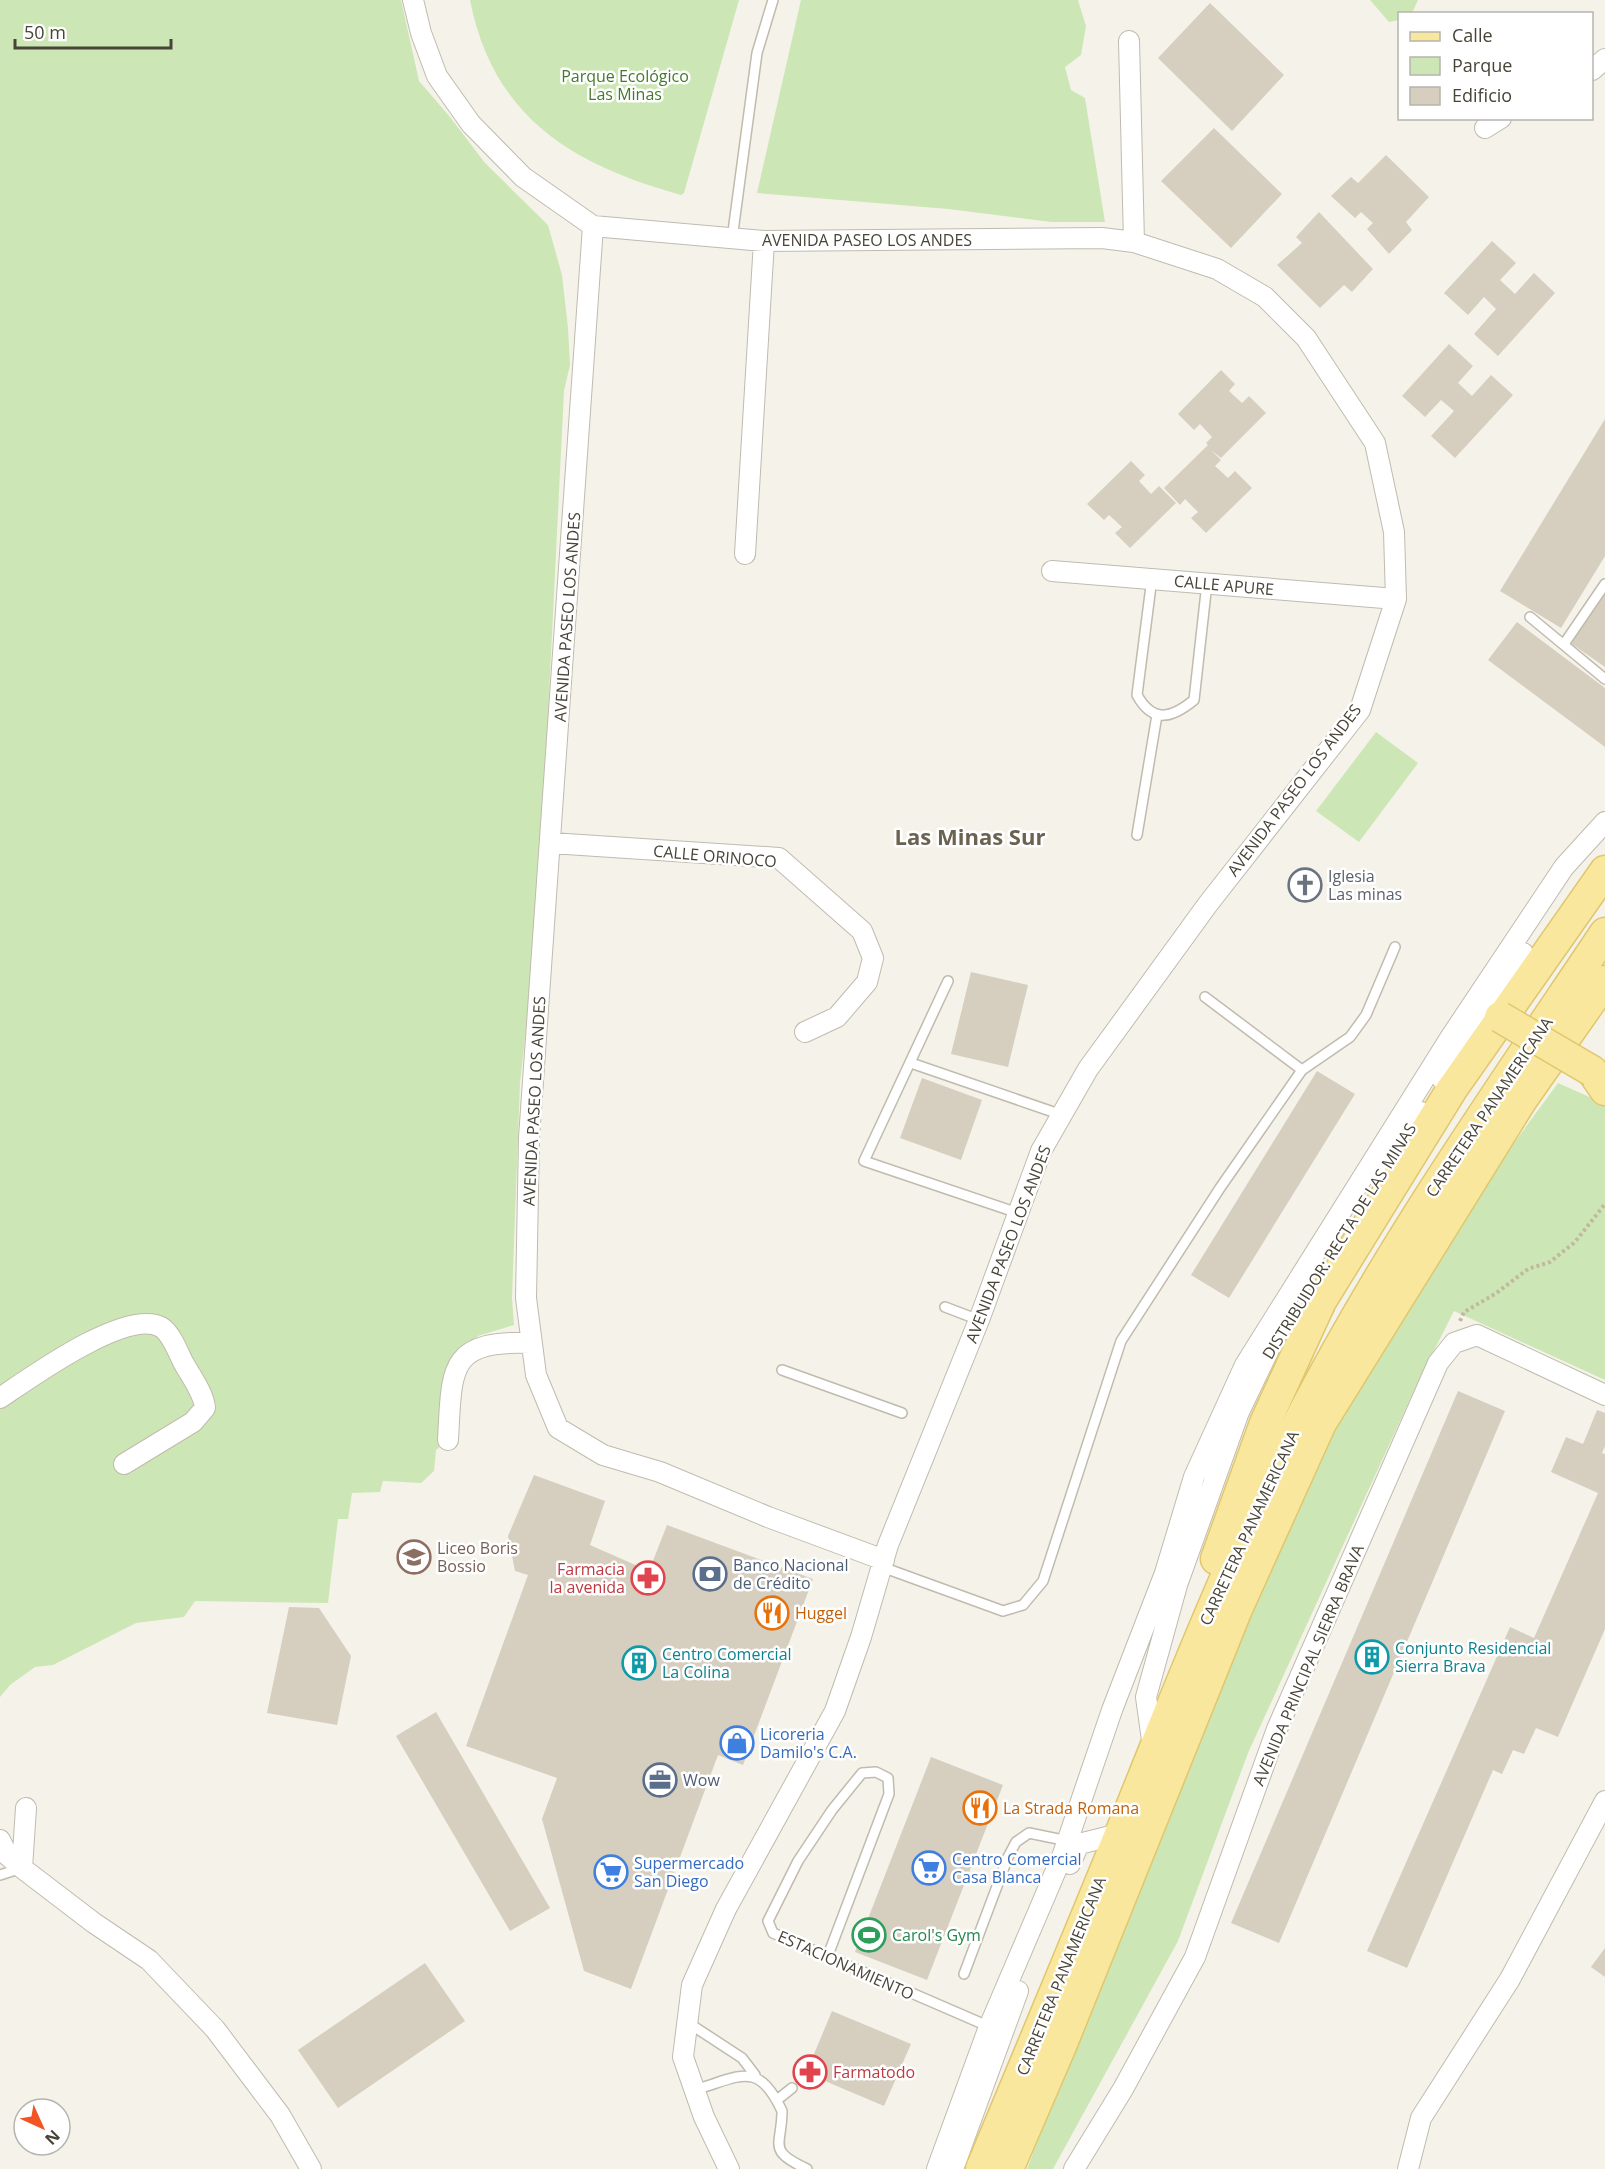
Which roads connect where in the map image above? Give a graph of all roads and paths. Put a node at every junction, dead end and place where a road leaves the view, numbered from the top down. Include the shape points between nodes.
1 (413, 0) edge
2 (773, 0) edge
3 (1129, 41) dead end
4 (1605, 59) edge
5 (1593, 69) edge
6 (593, 226) junction
7 (732, 239) junction
8 (764, 241) junction
9 (1134, 242) junction
10 (745, 554) dead end
11 (1052, 571) dead end
12 (1152, 578) junction
13 (1207, 583) junction
14 (1605, 584) edge
15 (1396, 599) junction
16 (1530, 616) dead end
17 (1564, 644) junction
18 (1605, 679) edge
19 (1157, 715) junction
20 (1605, 822) edge
21 (1137, 835) dead end
22 (1605, 839) edge
23 (551, 843) junction
24 (1605, 871) edge
25 (1605, 933) edge
26 (1395, 947) dead end
27 (948, 981) dead end
28 (1605, 981) edge
29 (1205, 997) dead end
30 (1500, 1017) junction
31 (805, 1032) dead end
32 (911, 1063) junction
33 (1302, 1070) junction
34 (1601, 1078) edge
35 (1062, 1115) junction
36 (1605, 1204) edge
37 (1018, 1213) junction
38 (945, 1307) dead end
39 (979, 1320) junction
40 (532, 1343) junction
41 (1454, 1343) junction
42 (782, 1370) dead end
43 (1605, 1395) edge
44 (0, 1398) edge
45 (902, 1413) dead end
46 (448, 1440) dead end
47 (124, 1464) dead end
48 (885, 1557) junction
49 (1195, 1645) junction
50 (1154, 1752) junction
51 (1605, 1801) edge
52 (26, 1808) dead end
53 (1119, 1834) junction
54 (0, 1840) edge
55 (1079, 1844) junction
56 (21, 1868) junction
57 (0, 1875) edge
58 (827, 1958) junction
59 (964, 1974) dead end
60 (687, 2022) junction
61 (1013, 2033) junction
62 (755, 2075) junction
63 (792, 2088) dead end
64 (694, 2090) junction
65 (777, 2100) junction
66 (311, 2169) edge
67 (729, 2169) edge
68 (807, 2169) edge
69 (937, 2169) edge
70 (953, 2169) edge
71 (981, 2169) edge
72 (1008, 2169) edge
73 (1074, 2169) edge
74 (1408, 2169) edge

1 - 6 street via 437,76 471,124 523,177
2 - 7 lane via 757,53
3 - 9 street
4 - 5 street
6 - 7 street, AVENIDA PASEO LOS ANDES
6 - 23 street, AVENIDA PASEO LOS ANDES
7 - 8 street, AVENIDA PASEO LOS ANDES
8 - 9 street, AVENIDA PASEO LOS ANDES via 1102,237
8 - 10 street
9 - 15 street, AVENIDA PASEO LOS ANDES via 1217,269 1265,297 1306,338 1375,443 1394,532
11 - 12 street, CALLE APURE
12 - 13 street, CALLE APURE
12 - 19 lane via 1137,695 1143,706
13 - 15 street, CALLE APURE
13 - 19 lane via 1194,700 1180,712
14 - 17 lane
15 - 35 street, AVENIDA PASEO LOS ANDES via 1360,710 1208,904 1088,1069
16 - 17 lane
17 - 18 lane
19 - 21 lane
20 - 61 street via 1564,867 1450,1038 1245,1365 1194,1477 1164,1573 1112,1710 1064,1854
22 - 50 street, DISTRIBUIDOR: RECTA DE LAS MINAS via 1559,897 1269,1347 1220,1461 1171,1607 1146,1697
23 - 31 street, CALLE ORINOCO via 779,858 862,932 873,958 867,982 837,1017
23 - 40 street, AVENIDA PASEO LOS ANDES via 529,1138 526,1298
24 - 30 main road
25 - 49 main road, CARRETERA PANAMERICANA via 1367,1295 1301,1417
26 - 33 lane via 1366,1015 1350,1037
27 - 32 lane
28 - 72 main road, CARRETERA PANAMERICANA via 1521,1101 1321,1422 1237,1609
29 - 33 lane
30 - 34 main road, bridge
30 - 49 main road via 1321,1301 1265,1423 1221,1539
32 - 35 lane
32 - 37 lane via 864,1161
33 - 48 lane via 1121,1341 1043,1581 1023,1605 1003,1611
35 - 37 street, AVENIDA PASEO LOS ANDES via 1041,1150
36 - 41 path via 1575,1242 1550,1262 1517,1275 1506,1287 1464,1312
37 - 39 street, AVENIDA PASEO LOS ANDES
38 - 39 lane
39 - 48 street, AVENIDA PASEO LOS ANDES
40 - 46 street via 501,1342 468,1352 455,1370
40 - 48 street, AVENIDA PASEO LOS ANDES via 536,1375 558,1428 603,1455 660,1472 768,1517
41 - 43 street via 1477,1335
41 - 73 street, AVENIDA PRINCIPAL SIERRA BRAVA via 1438,1363 1277,1729 1195,1957
42 - 45 lane
44 - 47 street via 97,1337 147,1324 161,1328 173,1343 205,1408 193,1422
48 - 60 street via 835,1711 726,1909 692,1985
49 - 50 main road, CARRETERA PANAMERICANA
50 - 53 main road, CARRETERA PANAMERICANA
51 - 74 street via 1510,1979 1421,2118
52 - 56 street
53 - 55 street
53 - 61 main road, CARRETERA PANAMERICANA
54 - 56 street via 8,1856
55 - 59 lane via 1029,1833 1016,1842
55 - 61 street via 1037,1940
56 - 57 lane
56 - 66 street via 149,1960 215,2029 280,2115
58 - 58 lane, ESTACIONAMIENTO via 773,1933 768,1921 798,1861 832,1810 862,1773 876,1772 888,1779 889,1794
58 - 61 lane, ESTACIONAMIENTO
60 - 62 lane via 742,2058
60 - 64 street via 682,2057
61 - 69 street
61 - 70 street
61 - 71 main road, CARRETERA PANAMERICANA
62 - 64 lane
62 - 65 lane
63 - 65 lane
64 - 67 street
65 - 68 lane via 782,2111 777,2139 780,2150

